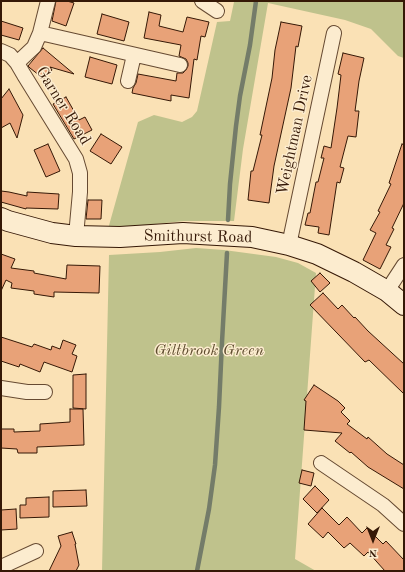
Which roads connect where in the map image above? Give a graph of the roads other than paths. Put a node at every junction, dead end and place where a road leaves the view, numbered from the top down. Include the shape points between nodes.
1 (48, 1) edge
2 (202, 1) edge
3 (217, 11) dead end
4 (40, 33) junction
5 (334, 33) dead end
6 (1, 51) edge
7 (134, 55) junction
8 (17, 63) junction
9 (180, 65) dead end
10 (128, 80) dead end
11 (1, 218) edge
12 (76, 236) junction
13 (289, 244) junction
14 (404, 265) edge
15 (387, 291) junction
16 (404, 305) edge
17 (1, 388) edge
18 (45, 392) dead end
19 (321, 463) dead end
20 (404, 524) edge
21 (36, 551) dead end
22 (1, 567) edge

1 - 4 street
2 - 3 street
4 - 7 street
4 - 8 street via 34,47
5 - 13 street, Weightman Drive
6 - 8 street, Garner Road via 10,55
7 - 9 street
7 - 10 street
8 - 12 street, Garner Road via 76,159 80,173 80,192
11 - 12 street, Smithurst Road via 52,233
12 - 13 street, Smithurst Road via 120,237 183,233 252,237
13 - 15 street, Smithurst Road via 317,254
14 - 15 street
15 - 16 street, Smithurst Road
17 - 18 street
19 - 20 street via 383,505
21 - 22 street

